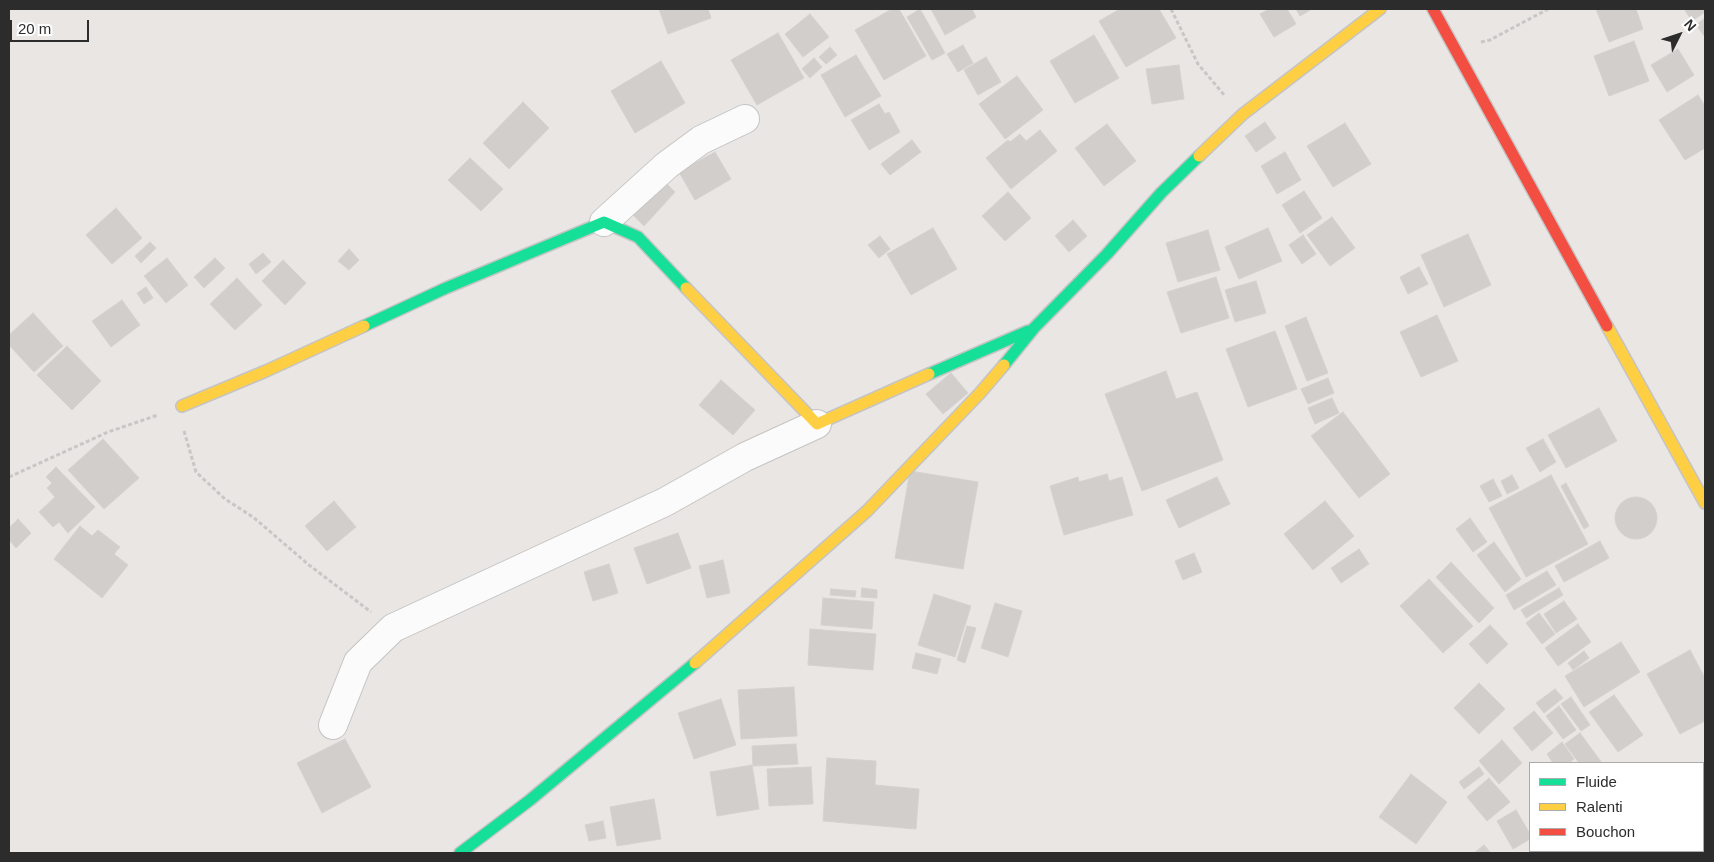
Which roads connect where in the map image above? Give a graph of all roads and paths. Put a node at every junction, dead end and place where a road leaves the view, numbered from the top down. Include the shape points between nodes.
1 (1171, 9) edge
2 (1380, 9) edge
3 (1433, 9) edge
4 (1548, 9) edge
5 (1456, 48) junction
6 (1243, 114) junction
7 (745, 119) dead end
8 (604, 222) junction
9 (1034, 328) junction
10 (182, 406) junction
11 (817, 424) junction
12 (9, 477) edge
13 (1705, 503) edge
14 (393, 628) junction
15 (333, 725) dead end
16 (460, 853) edge

1 - 6 path via 1198,64
2 - 6 street
3 - 5 street
4 - 5 path via 1490,40
5 - 13 street
6 - 9 street via 1161,193 1094,268
7 - 8 street via 701,140 667,165
8 - 10 street via 446,288
8 - 11 street via 638,237
9 - 11 street
9 - 16 street via 980,393 867,511 676,679 530,800
10 - 12 path via 108,432
10 - 14 path via 185,437 196,472 225,499 253,517 334,585
11 - 14 street via 745,457 665,502
14 - 15 street via 358,662

